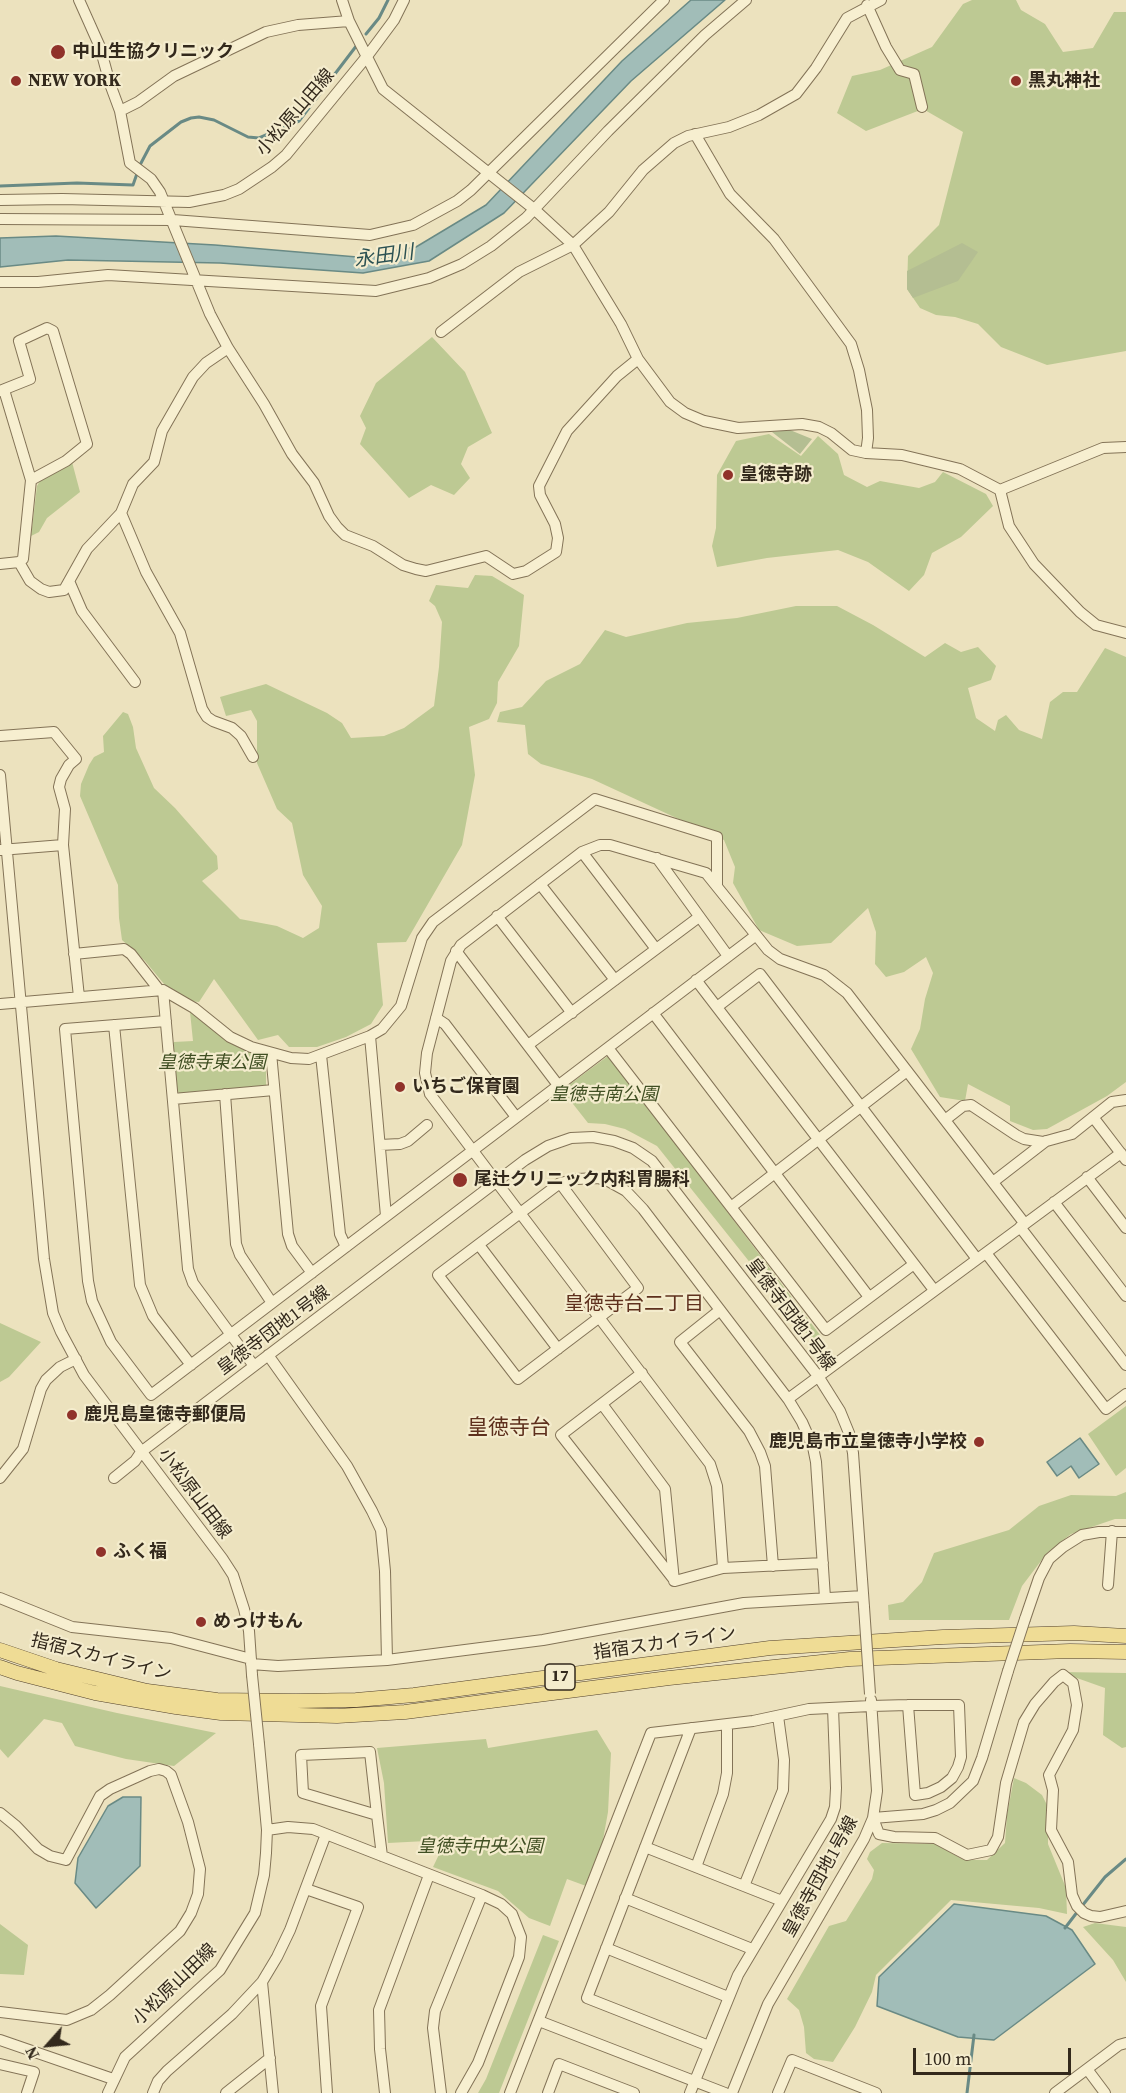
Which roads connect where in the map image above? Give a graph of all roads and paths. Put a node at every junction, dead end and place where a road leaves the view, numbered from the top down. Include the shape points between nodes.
1 (79, 0) edge
2 (342, 0) edge
3 (404, 0) edge
4 (664, 0) edge
5 (880, 0) edge
6 (741, 2) edge
7 (867, 5) junction
8 (350, 21) junction
9 (368, 55) junction
10 (922, 107) dead end
11 (120, 111) junction
12 (695, 134) junction
13 (487, 172) junction
14 (0, 200) edge
15 (165, 203) junction
16 (534, 209) junction
17 (0, 219) edge
18 (174, 223) junction
19 (573, 246) junction
20 (196, 280) junction
21 (0, 282) edge
22 (441, 333) dead end
23 (228, 348) junction
24 (638, 359) junction
25 (2, 391) edge
26 (1126, 447) edge
27 (866, 453) junction
28 (32, 480) junction
29 (999, 490) junction
30 (121, 513) junction
31 (19, 562) junction
32 (0, 564) edge
33 (69, 581) junction
34 (1126, 633) edge
35 (135, 682) dead end
36 (0, 736) edge
37 (252, 757) dead end
38 (0, 775) edge
39 (63, 845) junction
40 (3, 850) edge
41 (582, 852) junction
42 (657, 858) junction
43 (540, 884) junction
44 (717, 885) junction
45 (497, 916) junction
46 (699, 916) junction
47 (755, 936) junction
48 (656, 949) junction
49 (456, 951) junction
50 (74, 954) junction
51 (728, 956) junction
52 (615, 980) junction
53 (696, 980) junction
54 (162, 991) junction
55 (79, 997) junction
56 (21, 1002) junction
57 (0, 1004) edge
58 (717, 1007) junction
59 (572, 1013) junction
60 (653, 1013) junction
61 (436, 1018) junction
62 (166, 1021) junction
63 (114, 1025) junction
64 (370, 1036) junction
65 (528, 1045) junction
66 (608, 1048) junction
67 (271, 1053) junction
68 (321, 1055) junction
69 (907, 1071) junction
70 (558, 1085) junction
71 (274, 1090) junction
72 (225, 1094) junction
73 (173, 1099) junction
74 (1126, 1100) edge
75 (861, 1107) junction
76 (516, 1117) junction
77 (1094, 1118) junction
78 (945, 1120) junction
79 (427, 1125) dead end
80 (818, 1140) junction
81 (1046, 1141) junction
82 (380, 1145) junction
83 (472, 1151) junction
84 (1123, 1156) edge
85 (775, 1173) junction
86 (1087, 1177) junction
87 (993, 1182) junction
88 (496, 1183) junction
89 (560, 1183) junction
90 (1054, 1202) junction
91 (731, 1207) junction
92 (520, 1213) junction
93 (386, 1216) junction
94 (1022, 1225) junction
95 (1126, 1228) edge
96 (478, 1245) junction
97 (346, 1247) junction
98 (981, 1256) junction
99 (914, 1264) junction
100 (312, 1273) junction
101 (934, 1290) junction
102 (1126, 1296) edge
103 (869, 1297) junction
104 (272, 1303) junction
105 (720, 1310) junction
106 (600, 1318) junction
107 (231, 1334) junction
108 (558, 1349) junction
109 (268, 1355) junction
110 (76, 1359) junction
111 (191, 1365) junction
112 (1126, 1365) edge
113 (254, 1366) junction
114 (642, 1374) junction
115 (818, 1377) junction
116 (1126, 1394) edge
117 (788, 1399) junction
118 (602, 1404) junction
119 (141, 1452) junction
120 (0, 1478) edge
121 (114, 1478) dead end
122 (1112, 1532) junction
123 (1126, 1532) edge
124 (823, 1563) junction
125 (773, 1566) junction
126 (723, 1568) junction
127 (675, 1581) junction
128 (1108, 1586) dead end
129 (0, 1598) edge
130 (825, 1598) junction
131 (864, 1602) junction
132 (1126, 1636) edge
133 (0, 1650) edge
134 (1126, 1652) edge
135 (387, 1660) junction
136 (252, 1666) junction
137 (0, 1667) edge
138 (908, 1705) junction
139 (871, 1706) junction
140 (833, 1708) junction
141 (778, 1716) junction
142 (727, 1724) junction
143 (691, 1728) junction
144 (0, 1813) edge
145 (377, 1815) junction
146 (873, 1818) junction
147 (267, 1830) junction
148 (326, 1834) junction
149 (645, 1847) junction
150 (382, 1856) junction
151 (696, 1867) junction
152 (429, 1875) junction
153 (744, 1886) junction
154 (306, 1889) junction
155 (482, 1895) junction
156 (625, 1898) junction
157 (782, 1901) junction
158 (1126, 1911) edge
159 (606, 1948) junction
160 (752, 1949) junction
161 (262, 1982) junction
162 (728, 1997) junction
163 (0, 2012) edge
164 (539, 2021) junction
165 (0, 2040) edge
166 (1126, 2043) edge
167 (709, 2046) junction
168 (270, 2058) junction
169 (0, 2064) edge
170 (1087, 2068) junction
171 (114, 2079) junction
172 (695, 2081) junction
173 (27, 2093) edge
174 (108, 2093) edge
175 (153, 2093) edge
176 (226, 2093) edge
177 (273, 2093) edge
178 (327, 2093) edge
179 (385, 2093) edge
180 (441, 2093) edge
181 (461, 2093) edge
182 (510, 2093) edge
183 (548, 2093) edge
184 (634, 2093) edge
185 (690, 2093) edge
186 (725, 2093) edge
187 (732, 2093) edge
188 (778, 2093) edge
189 (876, 2093) edge
190 (1055, 2093) edge
191 (1106, 2093) edge

1 - 11 street via 100,47
2 - 8 street
3 - 9 street, 小松原山田線
4 - 13 street
5 - 7 street
6 - 16 street
7 - 10 street via 900,70 915,74
7 - 12 street via 847,18 796,94 729,127
8 - 9 street
8 - 11 street via 266,32 174,76
9 - 13 street via 383,89
9 - 15 street, 小松原山田線 via 286,155 255,180 224,195
11 - 15 street via 130,163 151,179
12 - 19 street via 674,143 643,170 609,212
12 - 27 street via 730,194 774,239 851,344 867,410
13 - 16 street
13 - 18 street via 457,201 428,218 405,228 370,235
14 - 15 street, 小松原山田線
15 - 18 street
16 - 19 street
16 - 20 street via 491,246 462,264 394,288 376,291
17 - 18 street
18 - 20 street
19 - 22 street via 510,278
19 - 24 street
20 - 21 street via 108,275
20 - 23 street
23 - 24 street via 314,483 329,516 345,535 416,569 486,556 513,574 526,571 556,552 555,524 539,486 567,431 617,376
23 - 30 street via 193,377 162,431 154,462 133,484
24 - 27 street via 670,402 704,421 738,428 802,424 825,430 852,450
25 - 28 street
25 - 28 street via 30,379 19,341 46,328 53,331 87,444
26 - 29 street via 1103,448
27 - 29 street via 902,455 960,469
28 - 31 street via 23,559
29 - 34 street via 1009,526 1034,564 1096,625
30 - 33 street via 87,549
30 - 37 street via 146,572 180,633 202,709 207,717 241,736
31 - 32 street
31 - 33 street via 30,581 41,589 64,590
33 - 35 street via 82,611
36 - 39 street via 54,732 76,759 69,765 59,788 65,809
38 - 40 street, 小松原山田線
39 - 40 street
39 - 50 street
40 - 56 street, 小松原山田線
41 - 42 street via 600,845
41 - 43 street
41 - 48 street
42 - 44 street via 706,873
42 - 46 street
43 - 45 street
43 - 52 street
44 - 47 street
44 - 64 street via 717,837 595,799 433,922 422,938 401,1006 382,1029
45 - 49 street
45 - 59 street
46 - 48 street
46 - 51 street
47 - 51 street
47 - 69 street via 780,958 837,983
48 - 52 street
49 - 61 street
49 - 65 street
50 - 54 street via 124,949
50 - 55 street
51 - 53 street
52 - 59 street
53 - 58 street
53 - 60 street
54 - 55 street
54 - 62 street
54 - 67 street via 194,1008 239,1042
55 - 56 street
56 - 57 street
56 - 110 street, 小松原山田線 via 49,1295 53,1313
58 - 75 street via 760,974
58 - 80 street
59 - 65 street
60 - 66 street
60 - 85 street
61 - 76 street via 445,1024
61 - 83 street via 425,1064 427,1084 430,1094
62 - 63 street
62 - 73 street
63 - 111 street via 140,1285 153,1316
63 - 111 street via 65,1029 92,1301 111,1342 151,1395
64 - 68 street
64 - 82 street
65 - 70 street
66 - 70 street
66 - 91 street
67 - 68 street via 300,1060
67 - 71 street
68 - 97 street via 340,1234
69 - 75 street
69 - 78 street
70 - 76 street
71 - 72 street
71 - 100 street via 288,1234
72 - 73 street
72 - 104 street via 236,1244
73 - 107 street via 188,1269 193,1282
74 - 77 street via 1112,1102
75 - 80 street
75 - 98 street
76 - 83 street
77 - 81 street via 1072,1134
77 - 84 street
78 - 81 street via 970,1105 1024,1139
78 - 87 street
79 - 82 street via 408,1141
80 - 85 street
80 - 99 street
81 - 87 street
82 - 93 street
83 - 88 street
83 - 93 street
84 - 86 street
85 - 91 street
85 - 103 street
86 - 90 street
86 - 95 street
87 - 94 street
88 - 92 street
88 - 109 street, 皇徳寺団地1号線
88 - 115 street, 皇徳寺団地1号線 via 532,1155 571,1138 593,1137 633,1148 652,1161
89 - 92 street
89 - 105 street via 598,1178 626,1191
89 - 106 street via 638,1288
90 - 94 street
90 - 102 street
91 - 103 street via 826,1330
92 - 96 street
92 - 106 street
93 - 97 street
94 - 98 street
94 - 112 street
96 - 108 street
96 - 108 street via 438,1275 518,1379
97 - 100 street
98 - 101 street
98 - 116 street via 1106,1410
99 - 101 street
99 - 103 street
100 - 104 street
101 - 115 street
104 - 107 street
105 - 117 street
105 - 125 street via 680,1342 749,1431 760,1452 765,1466
106 - 108 street
106 - 114 street
107 - 111 street
107 - 113 street
109 - 113 street, 皇徳寺団地1号線
109 - 135 street via 346,1466 381,1530
110 - 119 street, 小松原山田線
110 - 120 street via 46,1380 23,1449
113 - 119 street, 皇徳寺団地1号線
114 - 118 street
114 - 126 street via 713,1470
115 - 117 street
115 - 131 street, 皇徳寺団地1号線 via 849,1432
117 - 124 street via 813,1447
118 - 127 street via 665,1489
118 - 127 street via 561,1435
119 - 121 street, 皇徳寺団地1号線
119 - 136 street, 小松原山田線 via 233,1575 249,1631
122 - 123 street
122 - 128 street
122 - 146 street, bridge via 1082,1535 1049,1559 1039,1578 973,1781 950,1803 923,1814
124 - 125 street
124 - 130 street
125 - 126 street
126 - 127 street
129 - 136 street via 72,1627 171,1638
130 - 131 street
130 - 135 street via 744,1603 543,1640
131 - 139 street, 皇徳寺団地1号線, bridge
132 - 133 main road, 指宿スカイライン / 17 via 955,1637 770,1648 414,1695 296,1701 217,1700 147,1691 56,1669
134 - 137 main road, 指宿スカイライン / 17 via 850,1659 405,1712 337,1716 221,1713 176,1707 95,1693
135 - 136 street
136 - 147 street, 小松原山田線, bridge
138 - 138 street via 959,1705 958,1767 941,1787 915,1795
138 - 139 street
139 - 140 street
139 - 146 street, 皇徳寺団地1号線 via 877,1791
140 - 141 street
140 - 157 street via 835,1807
141 - 142 street
141 - 153 street via 783,1790
142 - 143 street
142 - 151 street via 723,1794
143 - 149 street
143 - 164 street via 651,1733
144 - 163 street via 38,1849 66,1860 100,1796 159,1769 171,1775 200,1869 192,1913 180,1931 91,2010 67,2020
145 - 145 street via 303,1793 301,1755 370,1752
145 - 150 street
146 - 158 street via 879,1834 935,1838 967,1855 992,1850 1024,1722 1035,1704 1064,1675 1073,1683 1077,1706 1073,1730 1049,1775 1053,1790 1051,1830 1068,1862 1077,1906 1100,1917
146 - 187 street, 皇徳寺団地1号線 via 768,2004
147 - 148 street via 301,1827
147 - 171 street, 小松原山田線 via 264,1875 255,1913 227,1961 136,2045
148 - 150 street
148 - 154 street
149 - 151 street
149 - 156 street
150 - 152 street
151 - 153 street
152 - 155 street
152 - 179 street via 379,2010
153 - 157 street
154 - 161 street via 282,1948
154 - 178 street via 358,1907 321,2006
155 - 180 street via 435,2012 433,2028
155 - 181 street via 512,1914 521,1948 478,2063
156 - 159 street
156 - 160 street
157 - 160 street
159 - 162 street
159 - 167 street via 587,1998
160 - 162 street
161 - 168 street
161 - 175 street via 167,2072
162 - 167 street
164 - 172 street
164 - 182 street
165 - 171 street
166 - 170 street
167 - 172 street
168 - 176 street
168 - 177 street
169 - 173 street via 34,2072
170 - 190 street
170 - 191 street
171 - 174 street
172 - 185 street
172 - 186 street
183 - 184 street via 559,2064
188 - 189 street via 792,2060

